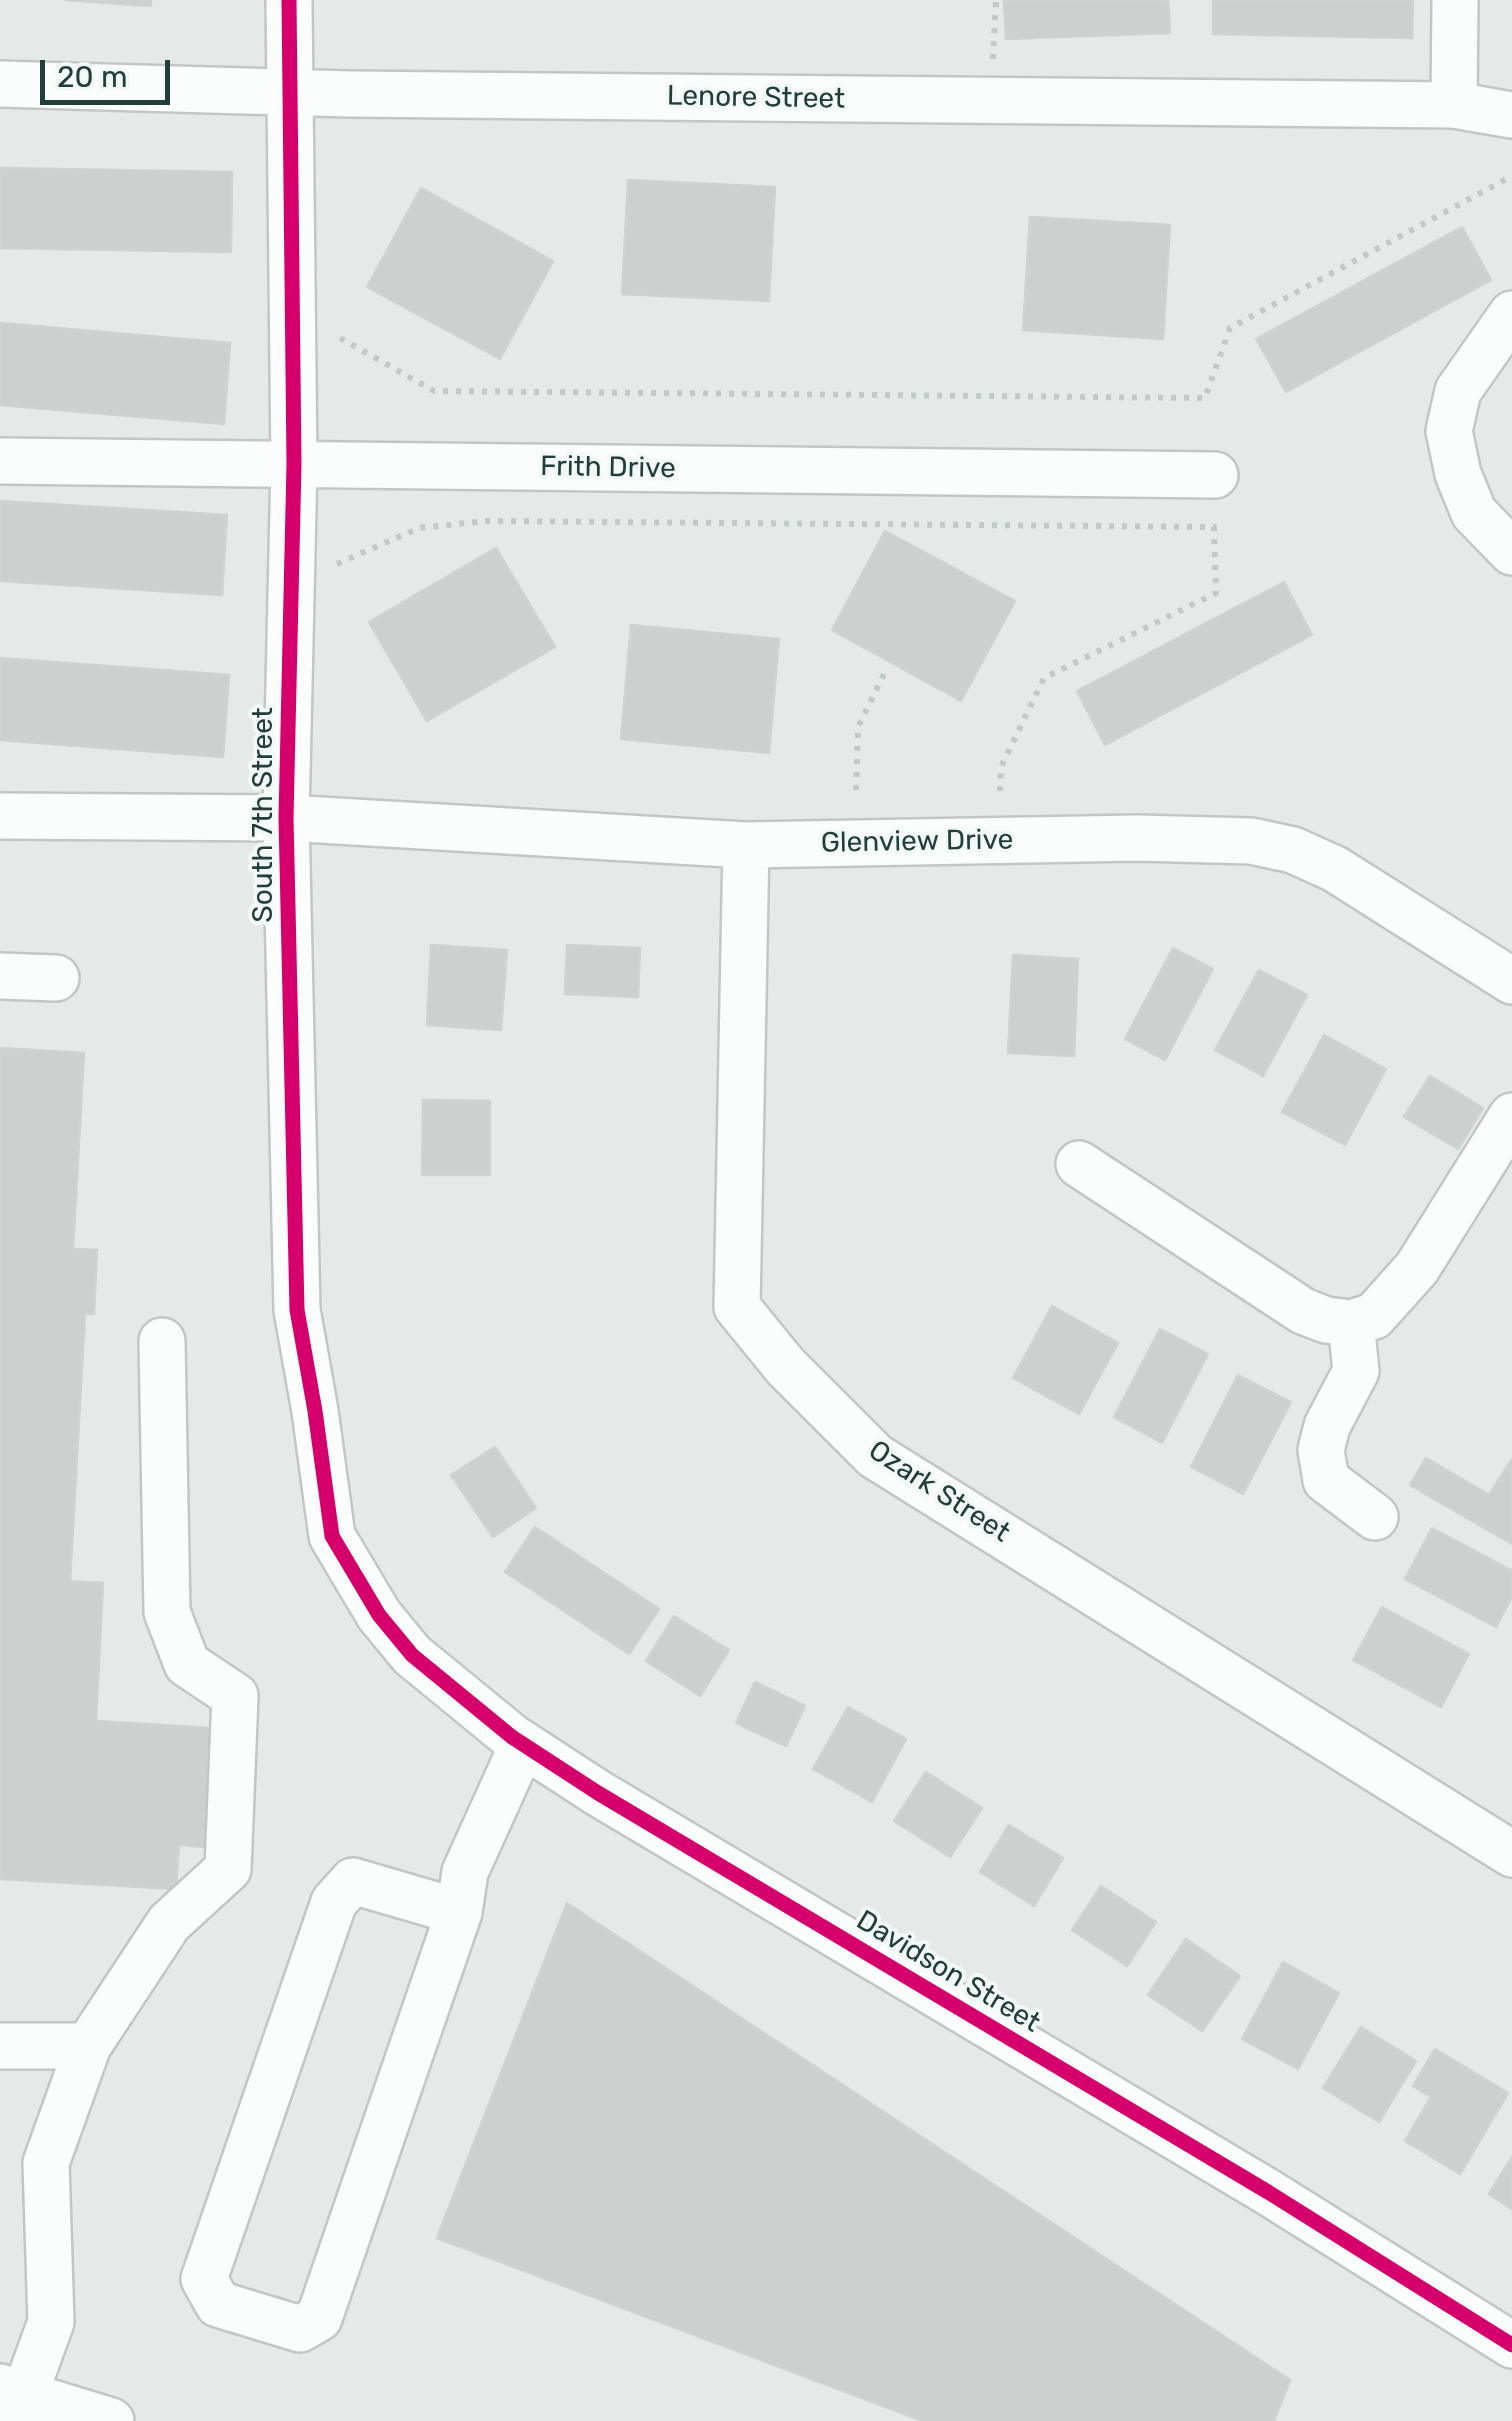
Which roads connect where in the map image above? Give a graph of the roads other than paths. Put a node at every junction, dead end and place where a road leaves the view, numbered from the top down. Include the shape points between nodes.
1 (289, 0) edge
2 (1455, 0) edge
3 (0, 84) edge
4 (289, 91) junction
5 (1454, 105) junction
6 (1512, 115) edge
7 (1512, 314) edge
8 (0, 461) edge
9 (294, 464) junction
10 (1215, 475) dead end
11 (1512, 552) edge
12 (0, 816) edge
13 (286, 818) junction
14 (746, 845) junction
15 (0, 976) edge
16 (56, 978) dead end
17 (1512, 981) edge
18 (1512, 1116) edge
19 (1078, 1164) dead end
20 (1351, 1323) junction
21 (162, 1342) dead end
22 (1375, 1517) dead end
23 (380, 1615) joint
24 (523, 1744) junction
25 (1512, 1854) edge
26 (459, 1912) junction
27 (0, 2046) edge
28 (88, 2046) junction
29 (1512, 2345) edge
30 (13, 2401) edge
31 (111, 2421) edge

1 - 4 street, South 7th Street
2 - 5 street
3 - 4 street, Lenore Street
4 - 5 street, Lenore Street
4 - 9 street, South 7th Street
5 - 6 street, Lenore Street
7 - 11 street via 1458,391 1450,430 1474,513
8 - 9 street, Frith Drive
9 - 10 street, Frith Drive
9 - 13 street, South 7th Street
12 - 13 street, Glenview Drive
13 - 14 street, Glenview Drive
13 - 23 street, South 7th Street via 297,1310 332,1536
14 - 17 street, Glenview Drive via 1251,841 1335,868
14 - 25 street, Ozark Street via 737,1307 875,1456
15 - 16 street
18 - 20 street via 1416,1268 1374,1316
19 - 20 street via 1303,1311
20 - 22 street via 1356,1372 1321,1450 1326,1480
21 - 28 street via 167,1612 187,1664 235,1696 228,1869 169,1924
23 - 24 street, Davidson Street via 412,1656
24 - 26 street via 465,1872
24 - 29 street, Davidson Street
26 - 26 street via 319,2318 300,2330 218,2304 204,2278 334,1902 353,1881
27 - 28 street
28 - 30 street via 46,2162 51,2322
30 - 31 street

